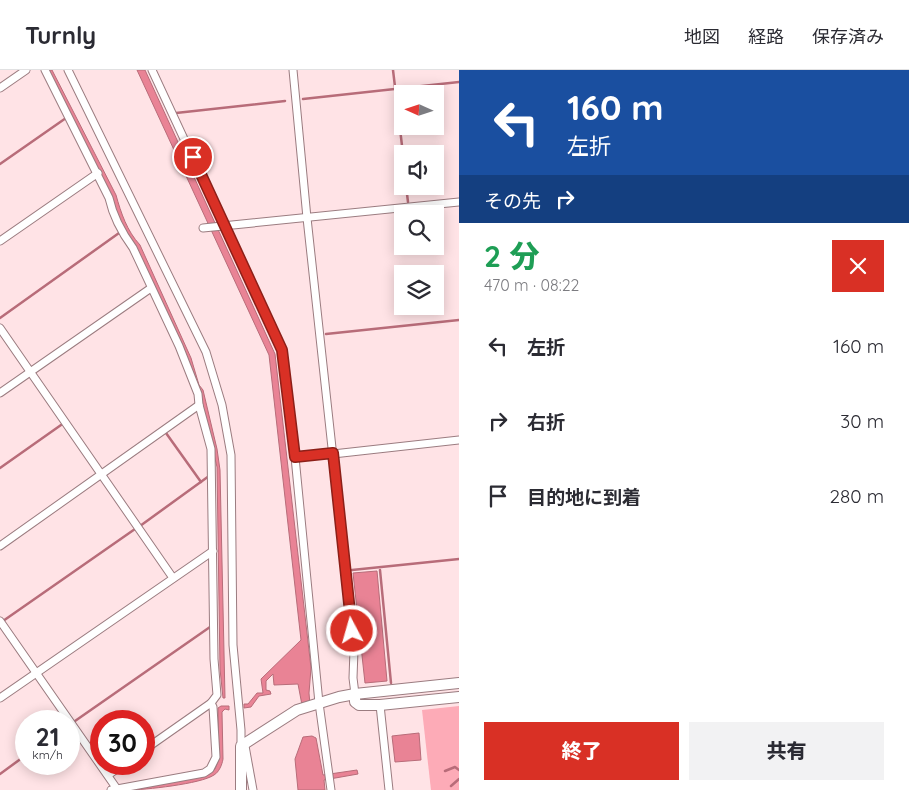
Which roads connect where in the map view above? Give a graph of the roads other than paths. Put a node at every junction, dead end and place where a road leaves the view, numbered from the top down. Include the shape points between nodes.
1 (26, 70) edge
2 (44, 70) edge
3 (68, 70) edge
4 (152, 70) edge
5 (293, 70) edge
6 (0, 88) edge
7 (98, 174) junction
8 (459, 202) edge
9 (307, 218) junction
10 (225, 226) junction
11 (203, 228) dead end
12 (0, 241) edge
13 (151, 288) junction
14 (0, 328) edge
15 (30, 372) junction
16 (0, 393) edge
17 (199, 405) junction
18 (459, 440) edge
19 (333, 454) junction
20 (295, 457) junction
21 (102, 474) junction
22 (0, 546) edge
23 (213, 551) junction
24 (172, 578) junction
25 (0, 621) edge
26 (36, 673) junction
27 (459, 683) edge
28 (355, 694) junction
29 (459, 697) edge
30 (0, 698) edge
31 (211, 703) junction
32 (316, 704) junction
33 (380, 705) junction
34 (155, 742) edge
35 (243, 745) junction
36 (90, 750) edge
37 (108, 775) edge
38 (114, 789) edge
39 (240, 790) edge
40 (253, 790) edge
41 (331, 790) edge
42 (389, 790) edge

1 - 6 street
2 - 7 street
3 - 35 street via 206,352 222,405 232,455 232,645
4 - 10 street
5 - 9 street
7 - 12 street
7 - 13 street
8 - 9 street
9 - 10 street
9 - 19 street
10 - 11 street
10 - 20 street via 282,350
13 - 15 street
13 - 17 street via 180,346
14 - 15 street
15 - 16 street
15 - 21 street
17 - 21 street
17 - 23 street via 211,448
18 - 19 street
19 - 20 street
19 - 28 street via 354,650
20 - 32 street
21 - 22 street
21 - 24 street
23 - 24 street
23 - 31 street via 217,695
24 - 26 street
25 - 26 street
26 - 30 street
26 - 36 street
27 - 28 street
28 - 32 street
28 - 33 street via 355,702 359,705
29 - 33 street
31 - 34 street
31 - 38 street via 216,757 210,769 204,773
32 - 35 street via 297,710
32 - 41 street
33 - 42 street
35 - 39 street
35 - 40 street
37 - 38 street

